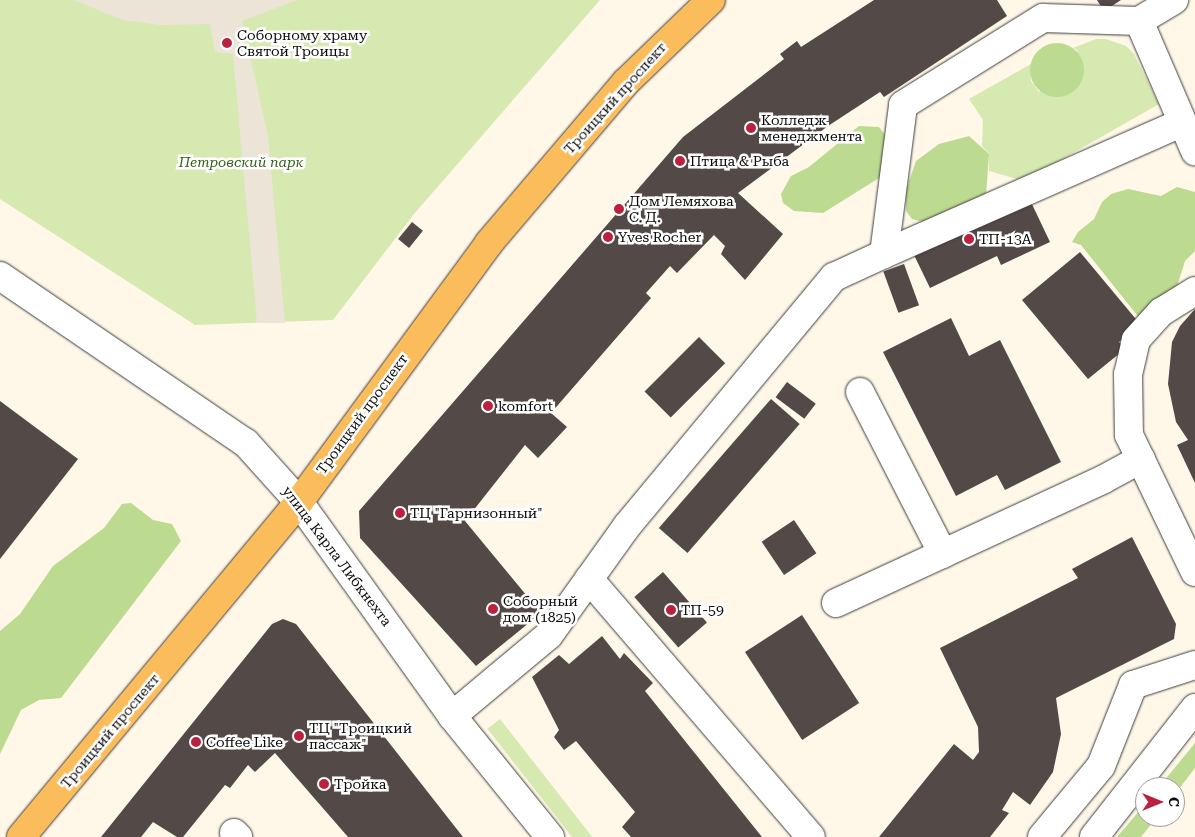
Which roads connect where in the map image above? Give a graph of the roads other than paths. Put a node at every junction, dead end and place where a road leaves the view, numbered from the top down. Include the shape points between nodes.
1 (712, 0) edge
2 (1174, 0) edge
3 (1139, 22) junction
4 (1181, 122) junction
5 (1195, 151) edge
6 (884, 254) junction
7 (0, 276) edge
8 (1195, 292) edge
9 (860, 392) dead end
10 (1140, 459) junction
11 (299, 502) junction
12 (943, 554) junction
13 (1195, 572) edge
14 (589, 579) junction
15 (836, 603) dead end
16 (1195, 665) edge
17 (1195, 708) edge
18 (452, 716) junction
19 (21, 837) edge
20 (550, 837) edge
21 (810, 837) edge
22 (1042, 837) edge
23 (1094, 837) edge

1 - 11 main road, Троицкий проспект via 626,82 489,243
2 - 3 street
3 - 4 street
3 - 6 street via 1043,18 903,105
4 - 5 street
4 - 6 street
6 - 14 street via 834,278 627,526
7 - 11 street, улица Карла Либкнехта via 246,443
8 - 10 street via 1161,312 1136,340 1128,374 1129,435
9 - 12 street
10 - 12 street
10 - 13 street
11 - 18 street, улица Карла Либкнехта
11 - 19 main road, Троицкий проспект
12 - 15 street
14 - 18 street via 549,634
14 - 21 street
16 - 22 street via 1133,685 1101,766
17 - 23 street
18 - 20 street, улица Карла Либкнехта

